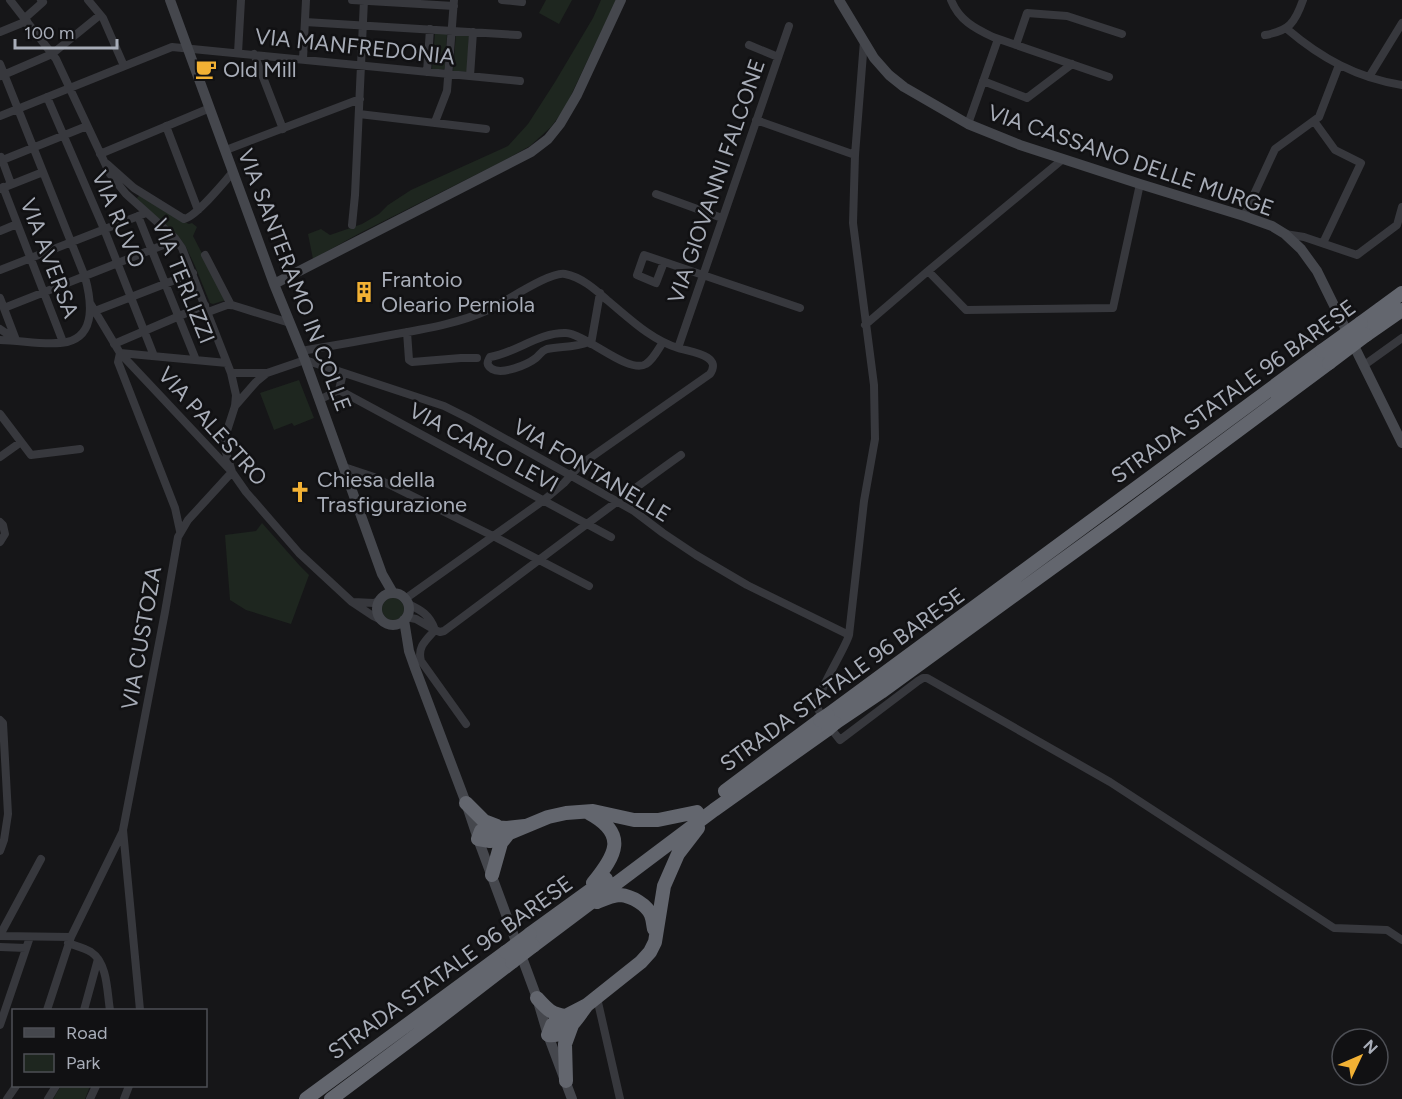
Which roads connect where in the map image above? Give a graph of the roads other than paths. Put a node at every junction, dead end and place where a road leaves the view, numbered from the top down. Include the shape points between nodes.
1 (10, 0) edge
2 (42, 0) edge
3 (88, 0) edge
4 (170, 0) edge
5 (241, 0) edge
6 (306, 0) edge
7 (352, 0) edge
8 (364, 0) edge
9 (502, 0) edge
10 (621, 0) edge
11 (838, 0) edge
12 (951, 0) edge
13 (1303, 0) edge
14 (522, 2) dead end
15 (454, 3) edge
16 (100, 15) junction
17 (26, 20) junction
18 (305, 22) junction
19 (1402, 22) edge
20 (363, 26) junction
21 (789, 26) dead end
22 (430, 29) junction
23 (1287, 29) junction
24 (452, 30) junction
25 (0, 32) edge
26 (473, 32) junction
27 (1122, 34) dead end
28 (518, 35) dead end
29 (1265, 35) dead end
30 (998, 39) junction
31 (864, 41) junction
32 (749, 45) dead end
33 (1016, 45) junction
34 (187, 48) junction
35 (238, 53) junction
36 (52, 54) junction
37 (254, 54) junction
38 (778, 57) junction
39 (303, 59) junction
40 (0, 64) edge
41 (1072, 64) junction
42 (361, 65) junction
43 (1339, 65) junction
44 (124, 66) junction
45 (427, 72) junction
46 (448, 74) junction
47 (2, 76) edge
48 (470, 76) junction
49 (1109, 77) dead end
50 (1369, 77) junction
51 (520, 81) dead end
52 (983, 81) junction
53 (1402, 85) edge
54 (69, 88) junction
55 (48, 97) junction
56 (360, 99) junction
57 (210, 108) junction
58 (18, 109) junction
59 (359, 114) junction
60 (0, 116) edge
61 (756, 120) junction
62 (1314, 121) junction
63 (435, 122) junction
64 (968, 124) junction
65 (87, 126) junction
66 (166, 126) junction
67 (283, 129) junction
68 (486, 129) dead end
69 (64, 136) junction
70 (34, 148) junction
71 (226, 150) junction
72 (855, 156) junction
73 (102, 158) junction
74 (1, 159) edge
75 (1064, 159) junction
76 (44, 172) junction
77 (233, 172) junction
78 (1140, 184) junction
79 (5, 187) edge
80 (656, 194) dead end
81 (1402, 207) edge
82 (198, 210) junction
83 (142, 214) junction
84 (1244, 216) junction
85 (722, 218) junction
86 (17, 224) junction
87 (352, 225) dead end
88 (104, 230) junction
89 (0, 231) edge
90 (1285, 234) junction
91 (176, 240) junction
92 (72, 242) junction
93 (1323, 243) junction
94 (152, 250) junction
95 (205, 255) dead end
96 (31, 258) junction
97 (664, 262) dead end
98 (118, 264) junction
99 (0, 270) edge
100 (928, 271) junction
101 (193, 273) junction
102 (702, 275) junction
103 (85, 277) junction
104 (165, 284) junction
105 (274, 284) junction
106 (1402, 292) edge
107 (44, 293) junction
108 (600, 293) junction
109 (131, 297) junction
110 (0, 298) edge
111 (231, 305) junction
112 (4, 308) junction
113 (92, 308) junction
114 (800, 308) dead end
115 (207, 309) junction
116 (1402, 309) edge
117 (178, 316) junction
118 (290, 323) junction
119 (866, 326) junction
120 (0, 329) edge
121 (1363, 329) junction
122 (145, 331) junction
123 (407, 332) junction
124 (1402, 339) edge
125 (0, 340) edge
126 (16, 340) junction
127 (63, 342) junction
128 (663, 342) junction
129 (590, 343) junction
130 (114, 344) junction
131 (678, 348) junction
132 (120, 353) junction
133 (303, 355) junction
134 (154, 356) junction
135 (196, 360) junction
136 (489, 361) junction
137 (227, 363) junction
138 (1363, 366) junction
139 (231, 373) junction
140 (267, 373) junction
141 (343, 373) junction
142 (339, 390) junction
143 (320, 400) junction
144 (235, 405) junction
145 (0, 414) edge
146 (21, 442) junction
147 (1402, 443) edge
148 (80, 449) dead end
149 (681, 455) dead end
150 (0, 457) edge
151 (344, 467) junction
152 (232, 472) junction
153 (572, 476) junction
154 (544, 500) junction
155 (616, 501) junction
156 (0, 522) edge
157 (586, 524) junction
158 (180, 531) junction
159 (493, 536) junction
160 (611, 537) dead end
161 (0, 542) edge
162 (540, 560) junction
163 (382, 574) junction
164 (589, 586) dead end
165 (393, 593) junction
166 (381, 598) junction
167 (406, 601) junction
168 (352, 602) junction
169 (405, 619) junction
170 (385, 622) junction
171 (435, 630) junction
172 (849, 635) junction
173 (409, 651) junction
174 (1, 720) edge
175 (828, 722) junction
176 (466, 724) dead end
177 (466, 803) junction
178 (714, 810) junction
179 (584, 811) junction
180 (696, 812) junction
181 (123, 830) junction
182 (504, 830) junction
183 (478, 839) junction
184 (0, 851) edge
185 (41, 859) dead end
186 (492, 875) junction
187 (583, 902) junction
188 (0, 935) edge
189 (30, 937) junction
190 (69, 940) junction
191 (1402, 940) edge
192 (655, 942) junction
193 (0, 947) edge
194 (27, 948) junction
195 (509, 957) junction
196 (98, 959) junction
197 (537, 998) junction
198 (592, 1002) junction
199 (48, 1009) edge
200 (85, 1009) edge
201 (110, 1009) edge
202 (140, 1009) edge
203 (569, 1021) junction
204 (0, 1025) edge
205 (548, 1035) junction
206 (566, 1081) junction
207 (306, 1099) edge
208 (331, 1099) edge
209 (572, 1099) edge
210 (620, 1099) edge

1 - 17 street
2 - 17 street
3 - 16 street
4 - 34 main road, VIA SANTERAMO IN COLLE
5 - 35 street
6 - 18 street
7 - 8 street
8 - 15 street
8 - 20 street
9 - 14 street
10 - 105 main road via 577,95 548,139 531,152
11 - 31 main road, VIA CASSANO DELLE MURGE
12 - 30 street via 969,24
13 - 23 street
15 - 24 street
16 - 36 street
16 - 44 street
17 - 25 street
17 - 36 street
18 - 20 street
18 - 39 street
19 - 50 street
20 - 22 street
20 - 42 street
21 - 38 street, VIA GIOVANNI FALCONE
22 - 24 street
22 - 45 street
23 - 29 street
23 - 43 street
24 - 26 street
24 - 46 street
26 - 28 street
26 - 48 street
27 - 33 street via 1067,16 1027,13
30 - 33 street
30 - 52 street
31 - 64 main road, VIA CASSANO DELLE MURGE via 874,58 904,87
31 - 72 street
32 - 38 street
33 - 41 street
34 - 35 street, VIA MANFREDONIA
34 - 44 street, VIA MANFREDONIA via 172,47
34 - 57 main road, VIA SANTERAMO IN COLLE
35 - 37 street, VIA MANFREDONIA
36 - 47 street
36 - 54 street
37 - 39 street, VIA MANFREDONIA
37 - 67 street
38 - 61 street, VIA GIOVANNI FALCONE
39 - 42 street, VIA MANFREDONIA
40 - 47 street
41 - 49 street
41 - 52 street via 1027,98
42 - 45 street, VIA MANFREDONIA
42 - 56 street
43 - 50 street
43 - 62 street
44 - 54 street, VIA MANFREDONIA
45 - 46 street, VIA MANFREDONIA
46 - 48 street, VIA MANFREDONIA
46 - 63 street via 447,91
47 - 58 street
48 - 51 street, VIA MANFREDONIA
50 - 53 street
52 - 64 street
54 - 55 street, VIA MANFREDONIA
54 - 65 street
55 - 58 street, VIA MANFREDONIA
55 - 69 street, VIA RUVO
56 - 59 street
56 - 67 street
57 - 66 street
57 - 71 main road, VIA SANTERAMO IN COLLE
58 - 60 street, VIA MANFREDONIA
58 - 70 street
59 - 63 street
59 - 87 street
61 - 72 street
61 - 85 street, VIA GIOVANNI FALCONE
62 - 84 street via 1275,149
62 - 93 street via 1335,150 1360,163
63 - 68 street
64 - 75 main road, VIA CASSANO DELLE MURGE
65 - 69 street
65 - 73 street
66 - 73 street
66 - 82 street
67 - 71 street
69 - 70 street
69 - 88 street, VIA RUVO
70 - 74 street
70 - 76 street
71 - 77 main road, VIA SANTERAMO IN COLLE
72 - 119 street via 853,223
73 - 82 street via 134,188 184,219
73 - 83 street
74 - 79 street, VIA AVERSA
75 - 78 main road, VIA CASSANO DELLE MURGE
75 - 100 street
76 - 79 street
76 - 92 street
77 - 82 street
77 - 105 main road, VIA SANTERAMO IN COLLE
78 - 84 main road, VIA CASSANO DELLE MURGE
78 - 100 street via 1113,308 966,310
79 - 86 street, VIA AVERSA
80 - 85 street
81 - 93 street via 1397,225 1357,255
83 - 88 street
83 - 91 street
83 - 94 street, VIA TERLIZZI
84 - 90 main road, VIA CASSANO DELLE MURGE
85 - 102 street, VIA GIOVANNI FALCONE
86 - 89 street
86 - 96 street, VIA AVERSA
88 - 92 street
88 - 98 street, VIA RUVO
90 - 93 street
90 - 138 main road via 1317,271
91 - 94 street
91 - 101 street
92 - 96 street
92 - 103 street
94 - 98 street
94 - 104 street, VIA TERLIZZI
95 - 111 street
96 - 99 street
96 - 107 street, VIA AVERSA
97 - 102 street
98 - 103 street
98 - 109 street, VIA RUVO
100 - 119 street
101 - 104 street
101 - 115 street
102 - 114 street
102 - 131 street, VIA GIOVANNI FALCONE
103 - 107 street
103 - 113 street
104 - 109 street
104 - 117 street, VIA TERLIZZI
105 - 118 main road, VIA SANTERAMO IN COLLE
106 - 121 highway, STRADA STATALE 96 BARESE
107 - 112 street
107 - 127 street, VIA AVERSA
108 - 123 street via 579,279 559,274 470,318
108 - 128 street
108 - 129 street
109 - 113 street
109 - 122 street, VIA RUVO
110 - 112 street
111 - 115 street
111 - 118 street
112 - 126 street
113 - 127 street via 83,332 74,340
113 - 130 street
115 - 117 street
115 - 137 street
116 - 121 highway, STRADA STATALE 96 BARESE
117 - 122 street
117 - 135 street, VIA TERLIZZI
118 - 133 main road, VIA SANTERAMO IN COLLE
119 - 172 street via 874,385 875,439
120 - 126 street
121 - 175 highway, STRADA STATALE 96 BARESE, bridge
122 - 130 street
122 - 134 street, VIA RUVO
123 - 133 street
123 - 136 street via 412,362 461,358
124 - 138 street
125 - 126 street
126 - 127 street
128 - 129 street via 647,364 639,366
128 - 131 street
129 - 136 street via 562,333
129 - 136 street via 546,349 537,358 507,371 491,368
130 - 132 street
131 - 153 street via 706,356 712,372 580,465
132 - 134 street
132 - 152 street, VIA PALESTRO
132 - 158 street via 118,362 175,508
133 - 140 street
133 - 141 street, VIA FONTANELLE
133 - 143 main road, VIA SANTERAMO IN COLLE
134 - 135 street
135 - 137 street
137 - 139 street
138 - 147 main road
139 - 140 street
139 - 144 street
140 - 144 street
141 - 142 street
141 - 153 street, VIA FONTANELLE via 457,411
142 - 143 street
142 - 154 street, VIA CARLO LEVI
143 - 151 main road, VIA SANTERAMO IN COLLE
144 - 152 street via 224,446
145 - 146 street
146 - 148 street via 31,455
146 - 150 street
149 - 155 street
151 - 159 street via 374,477
151 - 163 main road, VIA SANTERAMO IN COLLE
152 - 158 street, VIA CUSTOZA
152 - 168 street, VIA PALESTRO via 299,554
153 - 154 street
153 - 155 street, VIA FONTANELLE
154 - 157 street, VIA CARLO LEVI
154 - 159 street
155 - 157 street
155 - 172 street, VIA FONTANELLE via 747,585
156 - 161 street via 4,534
157 - 160 street, VIA CARLO LEVI
157 - 162 street
158 - 181 street, VIA CUSTOZA
159 - 162 street
159 - 167 street
162 - 164 street
162 - 171 street via 444,631
163 - 165 main road
163 - 166 main road
165 - 166 main road
165 - 167 main road
166 - 168 street via 374,603
166 - 170 main road via 377,608
167 - 169 main road via 409,608
167 - 171 street via 424,612
168 - 170 street, VIA PALESTRO
169 - 170 main road via 395,625
169 - 171 street via 416,619
169 - 173 main road, VIA PALESTRO
170 - 173 main road, VIA PALESTRO
171 - 176 street via 420,651 421,661
172 - 191 street via 817,704 840,740 927,678 1110,782 1334,928 1387,930
173 - 177 main road, VIA PALESTRO
174 - 184 street via 8,814
175 - 178 highway, STRADA STATALE 96 BARESE
175 - 180 highway, STRADA STATALE 96 BARESE
177 - 182 highway via 484,821
177 - 183 main road, VIA PALESTRO
178 - 187 highway, STRADA STATALE 96 BARESE
178 - 192 highway via 678,854 664,886
179 - 180 highway via 634,820 658,820
179 - 182 highway
179 - 187 highway via 600,819 612,832 615,849
180 - 187 highway, STRADA STATALE 96 BARESE
181 - 190 street
181 - 202 street
182 - 183 highway via 489,841
182 - 186 highway
183 - 186 main road, VIA PALESTRO
185 - 188 street
186 - 197 main road, VIA PALESTRO
187 - 192 highway via 620,895 639,902 651,913
187 - 195 highway, STRADA STATALE 96 BARESE, bridge
188 - 189 street
189 - 190 street
189 - 194 street
190 - 196 street
190 - 199 street
192 - 198 highway via 641,962
193 - 194 street
194 - 204 street
195 - 207 highway, STRADA STATALE 96 BARESE
195 - 208 highway, STRADA STATALE 96 BARESE via 430,1026
196 - 200 street
196 - 201 street
197 - 203 highway via 547,1010
197 - 205 main road, VIA PALESTRO
198 - 203 highway
198 - 210 street
203 - 205 highway via 552,1025
203 - 206 highway
205 - 206 main road, VIA PALESTRO
206 - 209 main road, VIA PALESTRO

